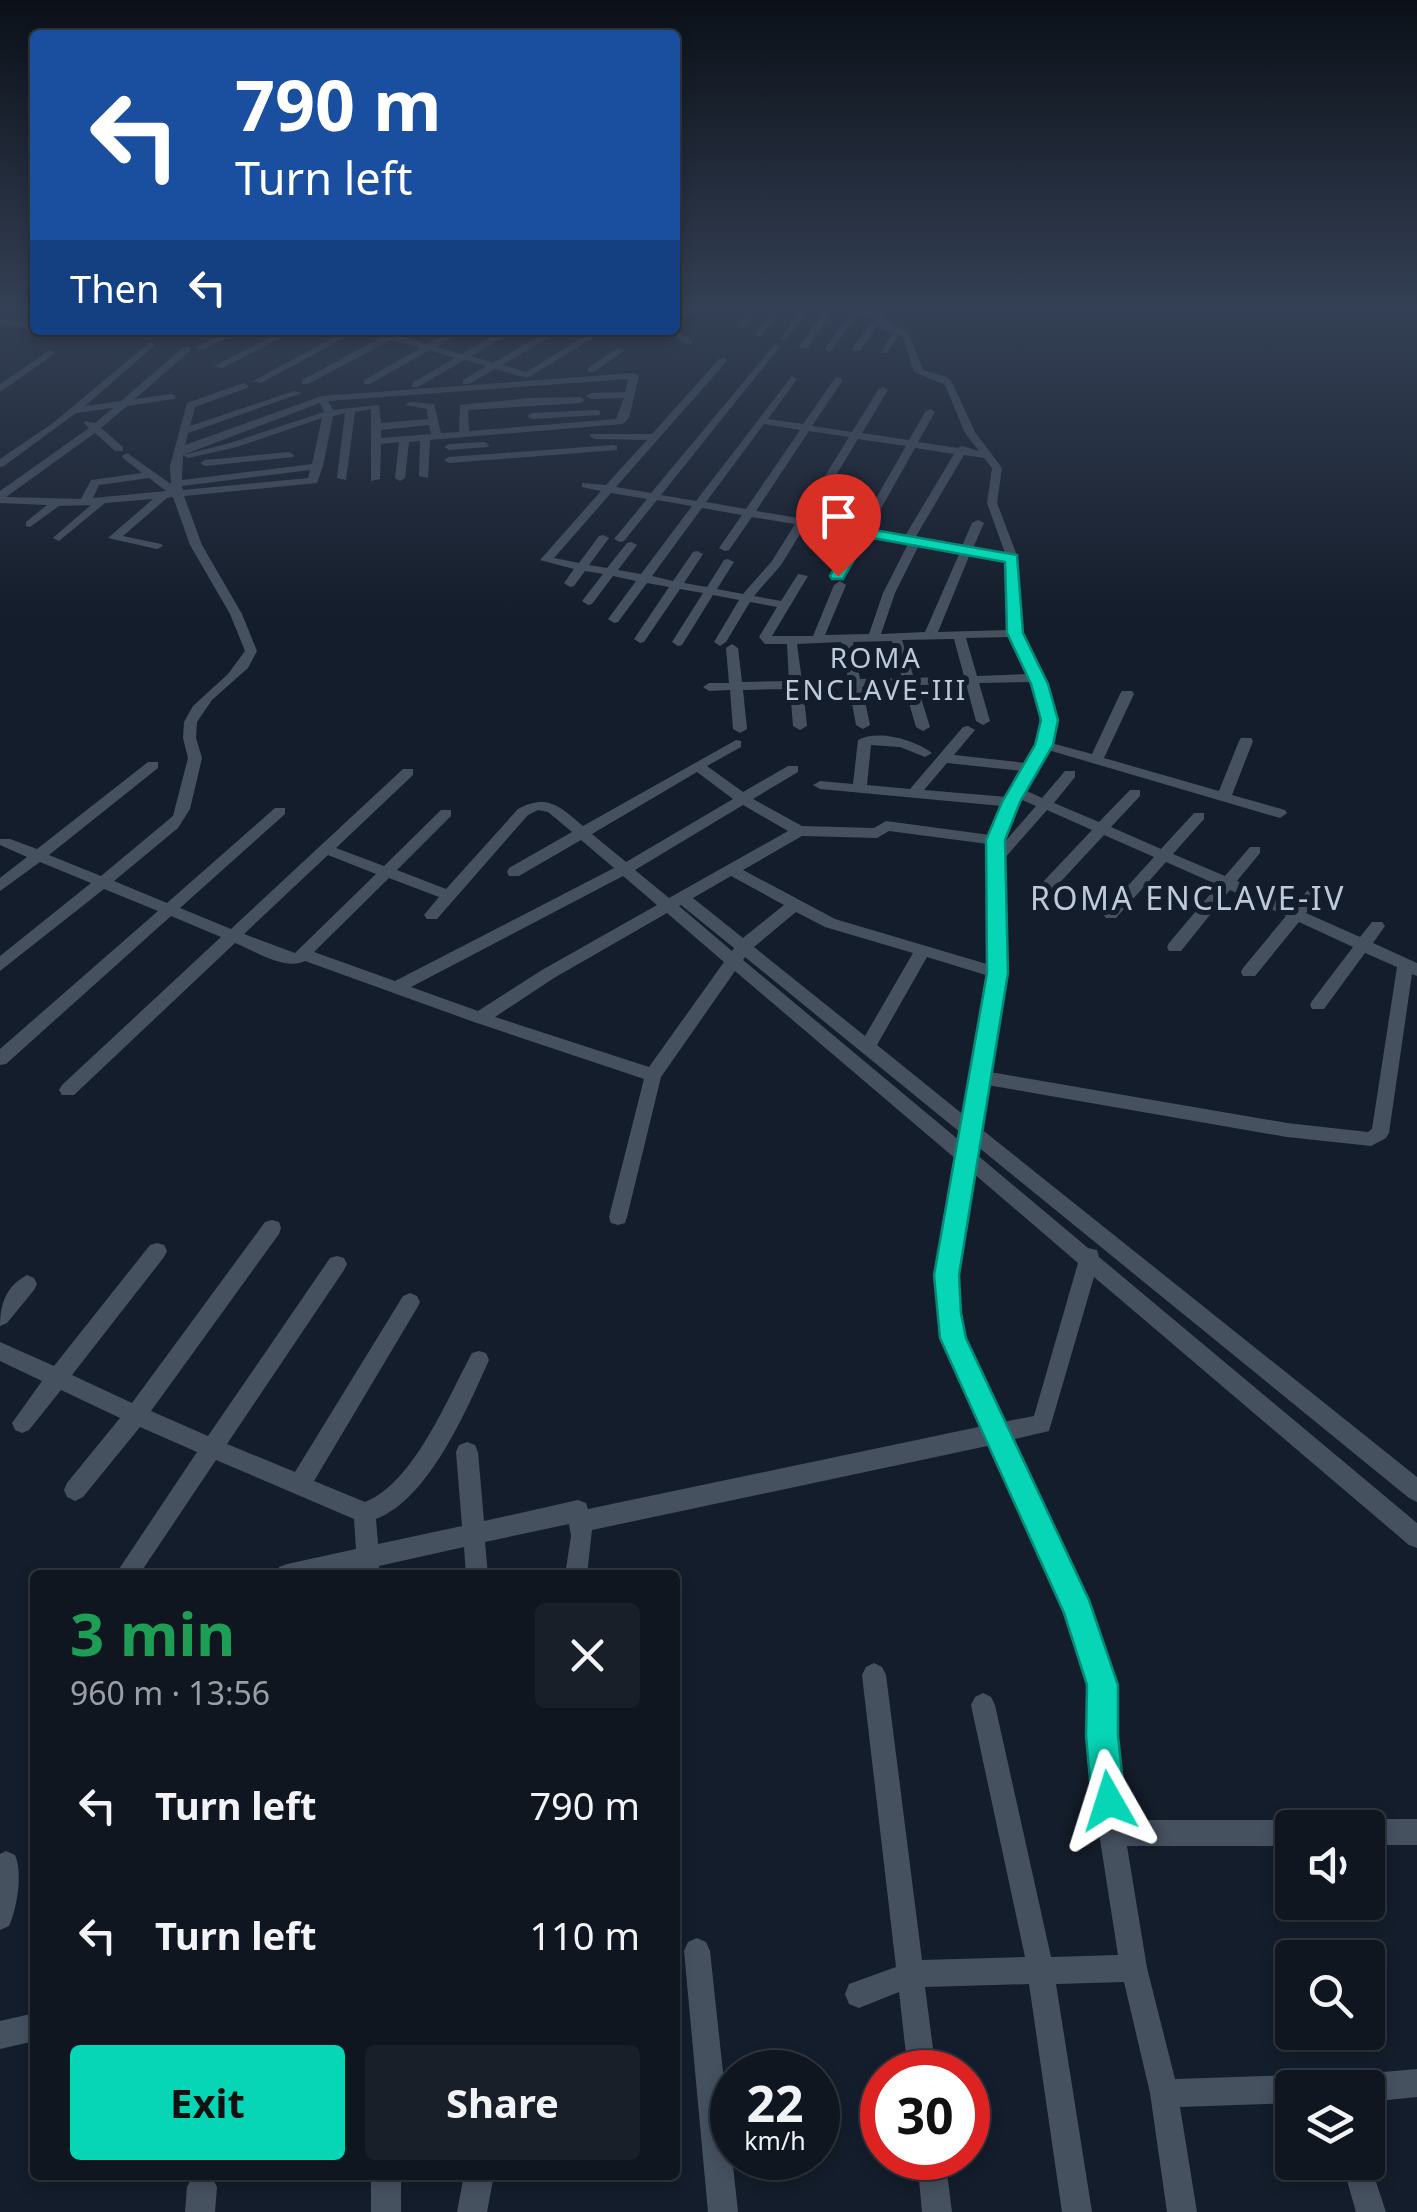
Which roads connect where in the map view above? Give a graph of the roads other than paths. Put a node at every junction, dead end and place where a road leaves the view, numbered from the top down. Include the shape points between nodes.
1 (66, 410) edge
2 (72, 410) edge
3 (118, 410) edge
4 (190, 410) edge
5 (207, 410) edge
6 (246, 410) edge
7 (293, 410) edge
8 (334, 410) edge
9 (350, 410) edge
10 (376, 410) edge
11 (429, 410) edge
12 (515, 410) edge
13 (530, 410) edge
14 (623, 410) edge
15 (681, 410) edge
16 (724, 410) edge
17 (771, 410) edge
18 (818, 410) edge
19 (869, 410) edge
20 (959, 410) edge
21 (329, 411) junction
22 (930, 412) dead end
23 (188, 416) junction
24 (764, 421) junction
25 (434, 422) junction
26 (807, 426) junction
27 (376, 427) junction
28 (95, 428) junction
29 (282, 428) junction
30 (185, 431) junction
31 (856, 432) junction
32 (464, 434) junction
33 (651, 438) junction
34 (404, 439) junction
35 (377, 443) junction
36 (442, 443) junction
37 (912, 443) junction
38 (348, 447) junction
39 (536, 447) junction
40 (319, 448) junction
41 (613, 448) dead end
42 (962, 449) junction
43 (0, 450) edge
44 (15, 454) junction
45 (289, 455) junction
46 (990, 456) junction
47 (178, 458) junction
48 (0, 464) edge
49 (318, 466) junction
50 (287, 470) junction
51 (150, 476) junction
52 (424, 476) dead end
53 (450, 476) dead end
54 (342, 478) dead end
55 (400, 478) dead end
56 (375, 479) dead end
57 (586, 485) dead end
58 (609, 489) junction
59 (172, 491) junction
60 (655, 497) junction
61 (2, 501) edge
62 (102, 502) junction
63 (56, 503) junction
64 (85, 503) junction
65 (699, 505) junction
66 (749, 514) junction
67 (799, 522) junction
68 (978, 523) dead end
69 (30, 524) dead end
70 (863, 532) junction
71 (59, 538) dead end
72 (603, 538) dead end
73 (912, 541) junction
74 (156, 546) dead end
75 (966, 551) junction
76 (697, 554) dead end
77 (1012, 558) junction
78 (582, 567) junction
79 (610, 572) junction
80 (802, 576) dead end
81 (644, 579) junction
82 (570, 583) dead end
83 (676, 585) junction
84 (710, 591) junction
85 (746, 598) junction
86 (588, 601) dead end
87 (784, 605) junction
88 (614, 620) dead end
89 (1015, 633) junction
90 (930, 636) junction
91 (874, 638) junction
92 (640, 639) dead end
93 (960, 639) dead end
94 (817, 641) junction
95 (678, 642) dead end
96 (898, 642) dead end
97 (847, 643) dead end
98 (792, 646) dead end
99 (1037, 678) junction
100 (974, 680) junction
101 (855, 682) junction
102 (911, 682) junction
103 (795, 684) junction
104 (709, 687) dead end
105 (738, 687) junction
106 (1127, 694) dead end
107 (983, 721) dead end
108 (863, 725) dead end
109 (800, 726) dead end
110 (968, 730) dead end
111 (1246, 741) dead end
112 (1044, 745) junction
113 (925, 752) junction
114 (944, 758) junction
115 (1097, 758) junction
116 (153, 766) dead end
117 (698, 766) junction
118 (1028, 768) junction
119 (793, 769) dead end
120 (408, 772) dead end
121 (1070, 774) dead end
122 (925, 778) junction
123 (820, 785) dead end
124 (860, 788) junction
125 (915, 791) junction
126 (1135, 793) dead end
127 (1224, 797) junction
128 (743, 798) junction
129 (1015, 798) junction
130 (1045, 804) junction
131 (280, 812) dead end
132 (446, 813) dead end
133 (1280, 813) dead end
134 (1199, 816) dead end
135 (1104, 829) junction
136 (583, 832) junction
137 (800, 832) junction
138 (4, 842) dead end
139 (995, 849) junction
140 (328, 850) junction
141 (1255, 850) dead end
142 (37, 856) junction
143 (1164, 856) junction
144 (625, 869) junction
145 (733, 871) junction
146 (514, 872) dead end
147 (388, 873) junction
148 (99, 883) junction
149 (1230, 884) junction
150 (1320, 885) dead end
151 (0, 886) edge
152 (1046, 887) dead end
153 (450, 896) junction
154 (676, 904) junction
155 (793, 906) junction
156 (169, 911) junction
157 (432, 914) dead end
158 (1111, 914) dead end
159 (1296, 914) junction
160 (1377, 926) dead end
161 (236, 936) junction
162 (1362, 944) junction
163 (1175, 946) dead end
164 (922, 952) junction
165 (305, 954) junction
166 (739, 955) junction
167 (0, 965) edge
168 (1411, 968) edge
169 (1249, 972) dead end
170 (998, 973) junction
171 (395, 988) junction
172 (1318, 1005) dead end
173 (480, 1018) junction
174 (867, 1048) junction
175 (0, 1059) edge
176 (653, 1075) junction
177 (981, 1077) junction
178 (68, 1090) dead end
179 (972, 1132) junction
180 (966, 1159) junction
181 (618, 1217) dead end
182 (272, 1228) dead end
183 (1097, 1234) junction
184 (158, 1251) dead end
185 (1088, 1262) junction
186 (338, 1264) dead end
187 (27, 1284) dead end
188 (410, 1302) dead end
189 (0, 1317) edge
190 (0, 1351) edge
191 (479, 1360) dead end
192 (58, 1376) junction
193 (136, 1415) junction
194 (22, 1423) dead end
195 (998, 1435) junction
196 (212, 1447) junction
197 (467, 1452) dead end
198 (299, 1486) junction
199 (75, 1490) dead end
200 (1417, 1491) edge
201 (365, 1512) junction
202 (582, 1521) junction
203 (473, 1535) junction
204 (1417, 1536) edge
205 (368, 1567) edge
206 (129, 1570) edge
207 (338, 1570) edge
208 (476, 1570) edge
209 (577, 1570) edge
210 (874, 1675) dead end
211 (984, 1705) dead end
212 (1275, 1832) edge
213 (1385, 1832) edge
214 (1417, 1832) edge
215 (1112, 1833) junction
216 (6, 1864) dead end
217 (0, 1917) edge
218 (698, 1951) dead end
219 (1134, 1968) junction
220 (1041, 1972) junction
221 (912, 1974) junction
222 (859, 1994) dead end
223 (30, 2028) edge
224 (0, 2035) edge
225 (920, 2050) edge
226 (1417, 2083) edge
227 (1385, 2086) edge
228 (1275, 2090) edge
229 (1164, 2093) junction
230 (386, 2180) edge
231 (478, 2180) edge
232 (933, 2180) edge
233 (1362, 2180) edge
234 (386, 2212) edge
235 (472, 2212) edge
236 (724, 2212) edge
237 (937, 2212) edge
238 (1077, 2212) edge
239 (1182, 2212) edge
240 (1371, 2212) edge

1 - 44 street
2 - 28 street
3 - 28 street
4 - 23 street
5 - 23 street
6 - 30 street
7 - 47 street
8 - 21 street
9 - 38 street
10 - 27 street
11 - 25 street
12 - 32 street via 462,418
13 - 39 street
14 - 39 street via 619,422
15 - 33 street
16 - 60 street
17 - 24 street
18 - 26 street
19 - 31 street
20 - 46 street
21 - 29 street
21 - 40 street
22 - 37 street
23 - 30 street
24 - 26 street
24 - 65 street
25 - 27 street
25 - 36 street
26 - 31 street
26 - 66 street
27 - 35 street
28 - 51 street
28 - 61 street
29 - 45 street via 292,439
29 - 47 street
30 - 47 street
31 - 37 street
31 - 67 street
32 - 36 street
32 - 39 street
33 - 39 street via 620,434
33 - 58 street
34 - 35 street
34 - 36 street
34 - 55 street
35 - 38 street
35 - 56 street
36 - 39 street
36 - 52 street
36 - 53 street
37 - 42 street
37 - 70 street
38 - 40 street
38 - 54 street
39 - 41 street
40 - 49 street
42 - 46 street
42 - 73 street
43 - 44 street
44 - 48 street
45 - 47 street
45 - 50 street
46 - 77 street via 998,472 994,510
47 - 59 street
49 - 50 street
49 - 59 street via 312,481
50 - 59 street
51 - 59 street
51 - 64 street via 95,482
57 - 58 street
58 - 60 street
58 - 78 street via 546,560
59 - 62 street
59 - 74 street via 114,538
59 - 148 street via 250,651 190,723 196,758 182,815
60 - 65 street
60 - 79 street
61 - 63 street
62 - 64 street
62 - 71 street
63 - 64 street
63 - 69 street
65 - 66 street
65 - 81 street
66 - 67 street
66 - 84 street
67 - 70 street
67 - 85 street via 777,563
68 - 75 street
70 - 73 street
70 - 94 street
72 - 78 street
73 - 75 street
73 - 91 street
75 - 77 street
75 - 90 street
76 - 83 street
77 - 89 street
78 - 79 street
78 - 82 street
79 - 81 street
79 - 86 street
80 - 87 street
81 - 83 street
81 - 88 street
83 - 84 street
83 - 92 street
84 - 85 street
84 - 95 street
85 - 87 street
85 - 105 street via 726,645
87 - 94 street via 766,639
89 - 90 street
89 - 99 street
90 - 91 street
91 - 94 street
93 - 100 street
96 - 102 street
97 - 101 street
98 - 103 street
99 - 100 street
99 - 112 street via 1050,720
100 - 102 street
100 - 107 street
101 - 102 street
101 - 103 street
101 - 108 street
102 - 113 street
103 - 105 street
103 - 109 street
104 - 105 street
105 - 117 street via 738,737
106 - 115 street
110 - 114 street
111 - 127 street
112 - 115 street
112 - 118 street
113 - 122 street
113 - 124 street via 864,740
114 - 118 street
114 - 122 street
115 - 127 street
116 - 142 street
117 - 128 street
117 - 136 street
118 - 129 street
119 - 128 street
120 - 140 street
121 - 130 street
122 - 125 street
123 - 124 street
124 - 125 street
125 - 129 street
126 - 135 street
127 - 133 street
128 - 137 street
128 - 144 street
129 - 130 street
129 - 139 street
130 - 135 street
130 - 139 street
131 - 156 street
132 - 147 street
134 - 143 street
135 - 143 street
135 - 152 street
136 - 144 street
136 - 146 street
136 - 153 street via 552,808 528,808
137 - 139 street via 877,833 886,826
137 - 145 street
138 - 142 street
139 - 170 street
140 - 147 street
140 - 161 street
141 - 149 street
142 - 148 street
142 - 151 street
143 - 149 street
143 - 158 street
144 - 154 street
144 - 171 street
145 - 154 street
145 - 155 street
147 - 153 street
147 - 165 street
148 - 156 street
148 - 167 street
149 - 159 street
149 - 163 street
150 - 159 street
153 - 157 street
154 - 166 street
154 - 173 street
155 - 164 street
155 - 166 street
156 - 161 street
156 - 175 street
159 - 162 street
159 - 169 street
160 - 162 street
161 - 165 street via 284,958
161 - 178 street
162 - 168 street
162 - 172 street
164 - 170 street
164 - 174 street
165 - 171 street
166 - 174 street
166 - 176 street
166 - 180 street
168 - 177 street via 1380,1134 1371,1139
170 - 177 street
171 - 173 street
173 - 176 street
174 - 179 street
176 - 181 street
177 - 179 street
179 - 180 street
179 - 183 street
180 - 185 street
180 - 195 street via 946,1275 948,1313
182 - 193 street
183 - 185 street
183 - 200 street
184 - 192 street
185 - 195 street via 1042,1424
185 - 204 street
186 - 196 street
187 - 189 street
188 - 198 street
190 - 192 street
191 - 201 street via 396,1496
192 - 193 street
192 - 194 street
193 - 196 street
193 - 199 street
195 - 202 street
195 - 215 street via 1078,1610 1102,1685
196 - 198 street
196 - 206 street
197 - 203 street
198 - 201 street
201 - 205 street
202 - 203 street via 578,1511
202 - 209 street
203 - 205 street
203 - 208 street
205 - 207 street
210 - 221 street
211 - 220 street
212 - 215 street
213 - 214 street
215 - 219 street
216 - 217 street
218 - 236 street
219 - 220 street
219 - 229 street
220 - 221 street
220 - 238 street
221 - 222 street
221 - 225 street
223 - 224 street
226 - 227 street
228 - 229 street
229 - 239 street
230 - 234 street
231 - 235 street
232 - 237 street
233 - 240 street

